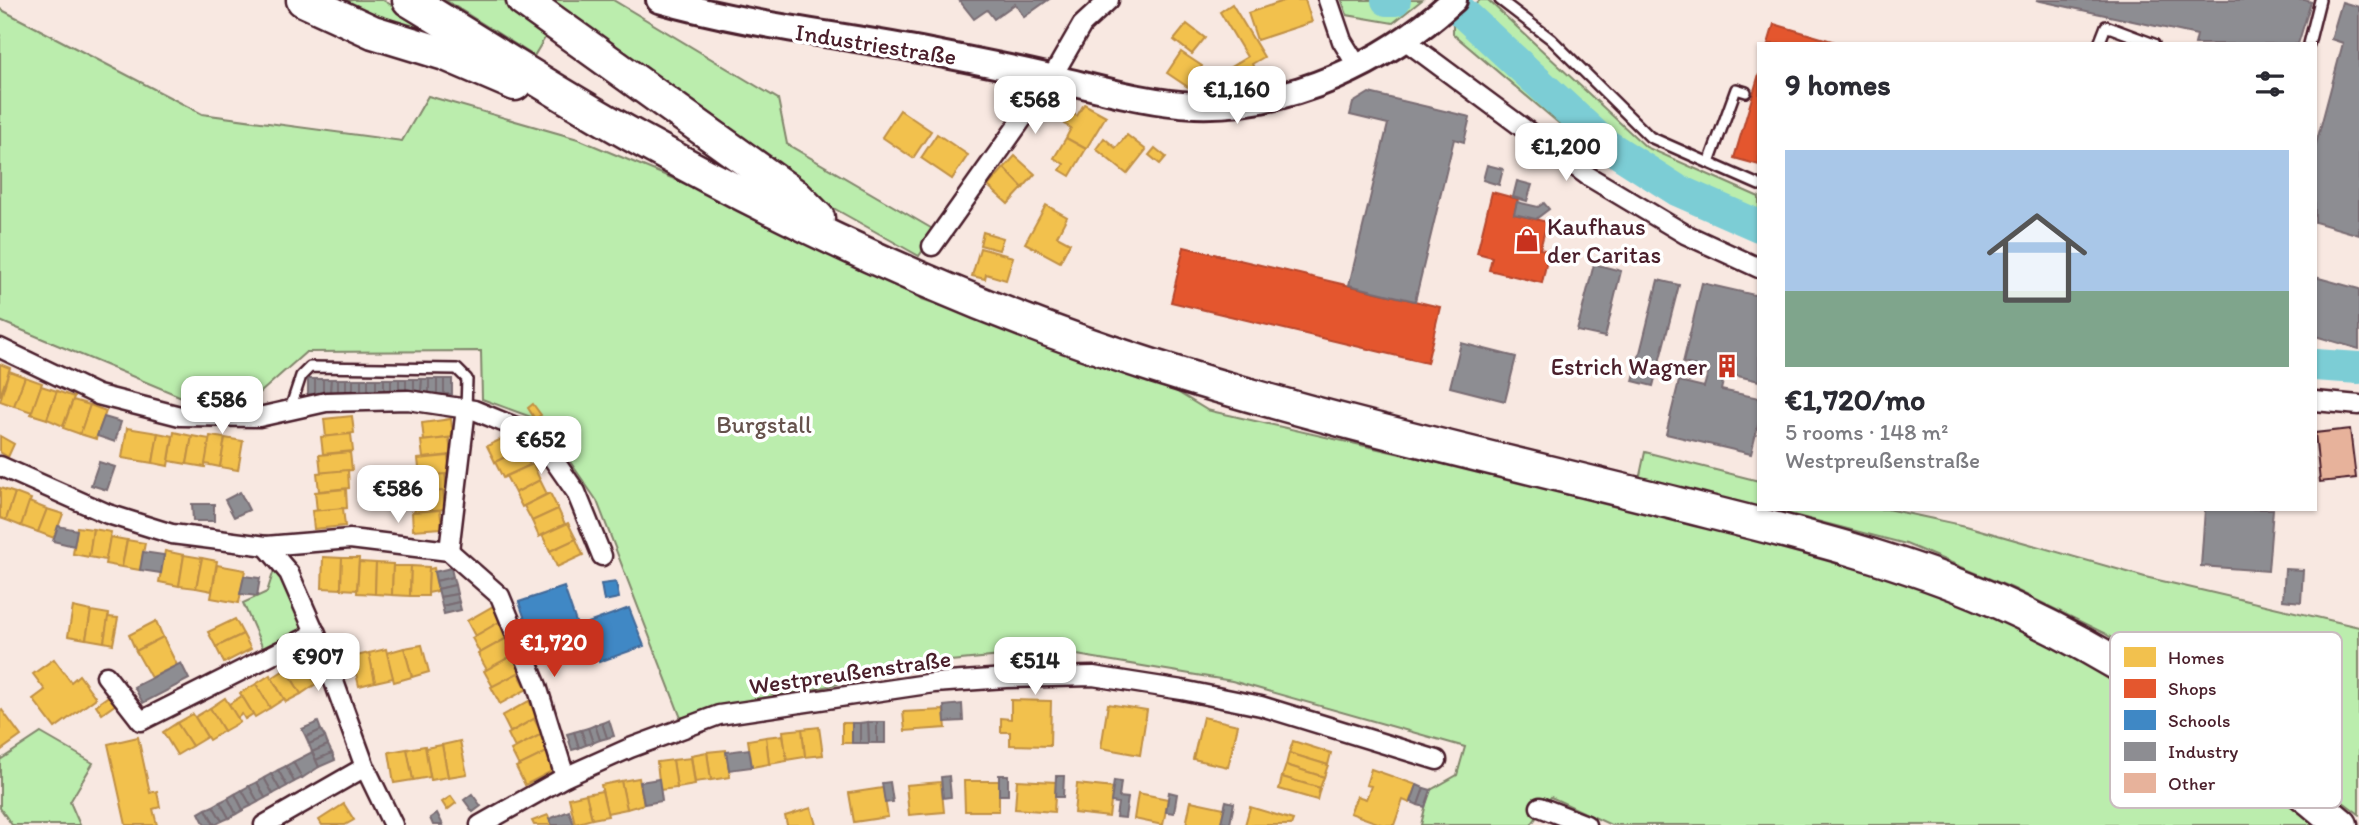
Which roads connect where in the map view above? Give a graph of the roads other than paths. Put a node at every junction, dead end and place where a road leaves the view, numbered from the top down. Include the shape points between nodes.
1 (303, 0) edge
2 (409, 0) edge
3 (523, 0) edge
4 (659, 0) edge
5 (1108, 0) edge
6 (1328, 0) edge
7 (1500, 0) edge
8 (2320, 0) edge
9 (1447, 6) edge
10 (1406, 41) junction
11 (2100, 42) edge
12 (2149, 42) edge
13 (2310, 42) edge
14 (1358, 67) junction
15 (1052, 77) junction
16 (1746, 92) dead end
17 (638, 138) junction
18 (1709, 163) junction
19 (1757, 184) edge
20 (842, 242) junction
21 (932, 246) dead end
22 (1757, 267) edge
23 (0, 348) edge
24 (2317, 401) edge
25 (2359, 405) edge
26 (466, 408) junction
27 (290, 409) junction
28 (0, 466) edge
29 (266, 546) junction
30 (449, 551) junction
31 (602, 556) dead end
32 (316, 633) junction
33 (2110, 659) edge
34 (106, 676) dead end
35 (1437, 760) dead end
36 (365, 767) junction
37 (565, 777) junction
38 (1540, 807) dead end
39 (2321, 808) edge
40 (264, 825) edge
41 (393, 825) edge
42 (480, 825) edge
43 (1586, 825) edge
44 (2341, 825) edge

1 - 17 highway via 373,32 445,54
2 - 17 highway
3 - 20 highway via 796,196
4 - 15 street, Industriestraße via 759,25 927,51
5 - 15 street via 1082,25
6 - 14 street via 1342,41
7 - 18 lane via 1551,39 1650,137
8 - 13 lane
9 - 10 street, Industriestraße
10 - 14 street, Industriestraße
10 - 22 street via 1588,176 1685,234
11 - 12 lane via 2106,26
14 - 15 street, Industriestraße via 1312,86 1247,103 1195,105 1141,99
15 - 21 street
16 - 18 lane via 1735,89
17 - 20 highway
18 - 19 lane
20 - 33 highway via 1025,323 1151,365 1310,413 1834,543 1991,599
23 - 27 street via 98,395 180,416 259,417
24 - 25 street
26 - 27 street via 408,400 326,402
26 - 27 lane via 467,379 457,369 310,367 301,376
26 - 30 street
26 - 31 street via 537,436 576,492
28 - 29 street via 108,514 172,534
29 - 30 street via 350,539
29 - 32 street via 289,573
30 - 37 street via 500,596 537,686
32 - 34 street via 142,721
32 - 36 street
35 - 37 street, Westpreußenstraße via 1261,706 1093,676 934,684 719,715
36 - 40 street
36 - 41 street
37 - 42 street, Westpreußenstraße
38 - 43 street
39 - 44 highway

